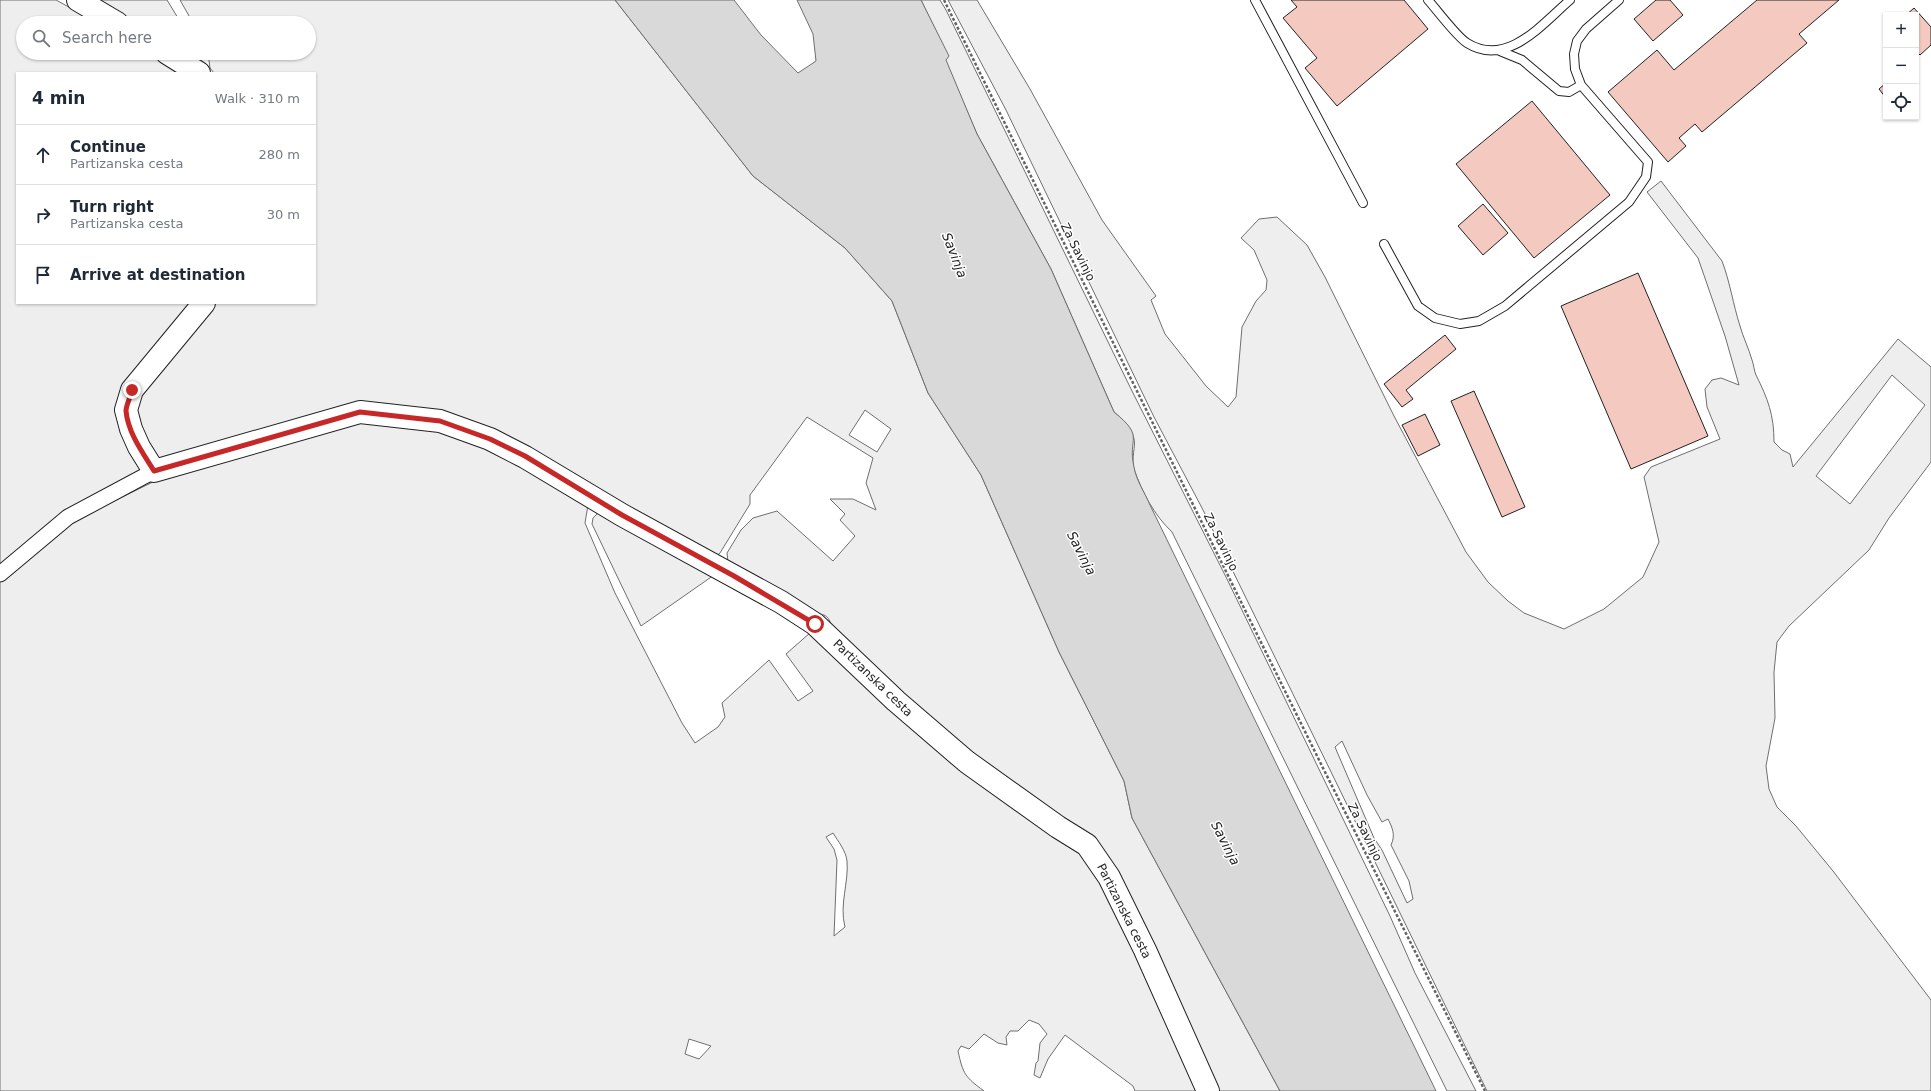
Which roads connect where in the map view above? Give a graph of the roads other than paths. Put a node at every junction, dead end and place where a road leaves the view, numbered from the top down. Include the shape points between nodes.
1 (78, 0) edge
2 (1254, 0) edge
3 (1428, 0) edge
4 (1570, 0) edge
5 (1620, 0) edge
6 (105, 16) edge
7 (1500, 51) junction
8 (178, 60) edge
9 (197, 72) edge
10 (1581, 85) junction
11 (1362, 204) dead end
12 (1384, 244) dead end
13 (203, 304) edge
14 (154, 471) junction
15 (0, 574) edge
16 (1208, 1091) edge

1 - 6 street
2 - 11 lane
3 - 7 lane via 1466,43 1484,51
4 - 7 lane via 1520,43
5 - 10 lane via 1586,29 1577,41 1574,54 1575,69
7 - 10 lane via 1522,60 1559,91 1569,92
8 - 9 street
10 - 12 lane via 1648,162 1646,177 1629,202 1505,306 1479,321 1460,324 1435,318 1418,306
13 - 14 street via 132,390 126,410 139,447
14 - 15 street via 68,517
14 - 16 street, Partizanska cesta via 360,412 440,421 490,439 525,456 622,515 781,602 815,624 896,701 967,762 1087,845 1109,877 1145,950

